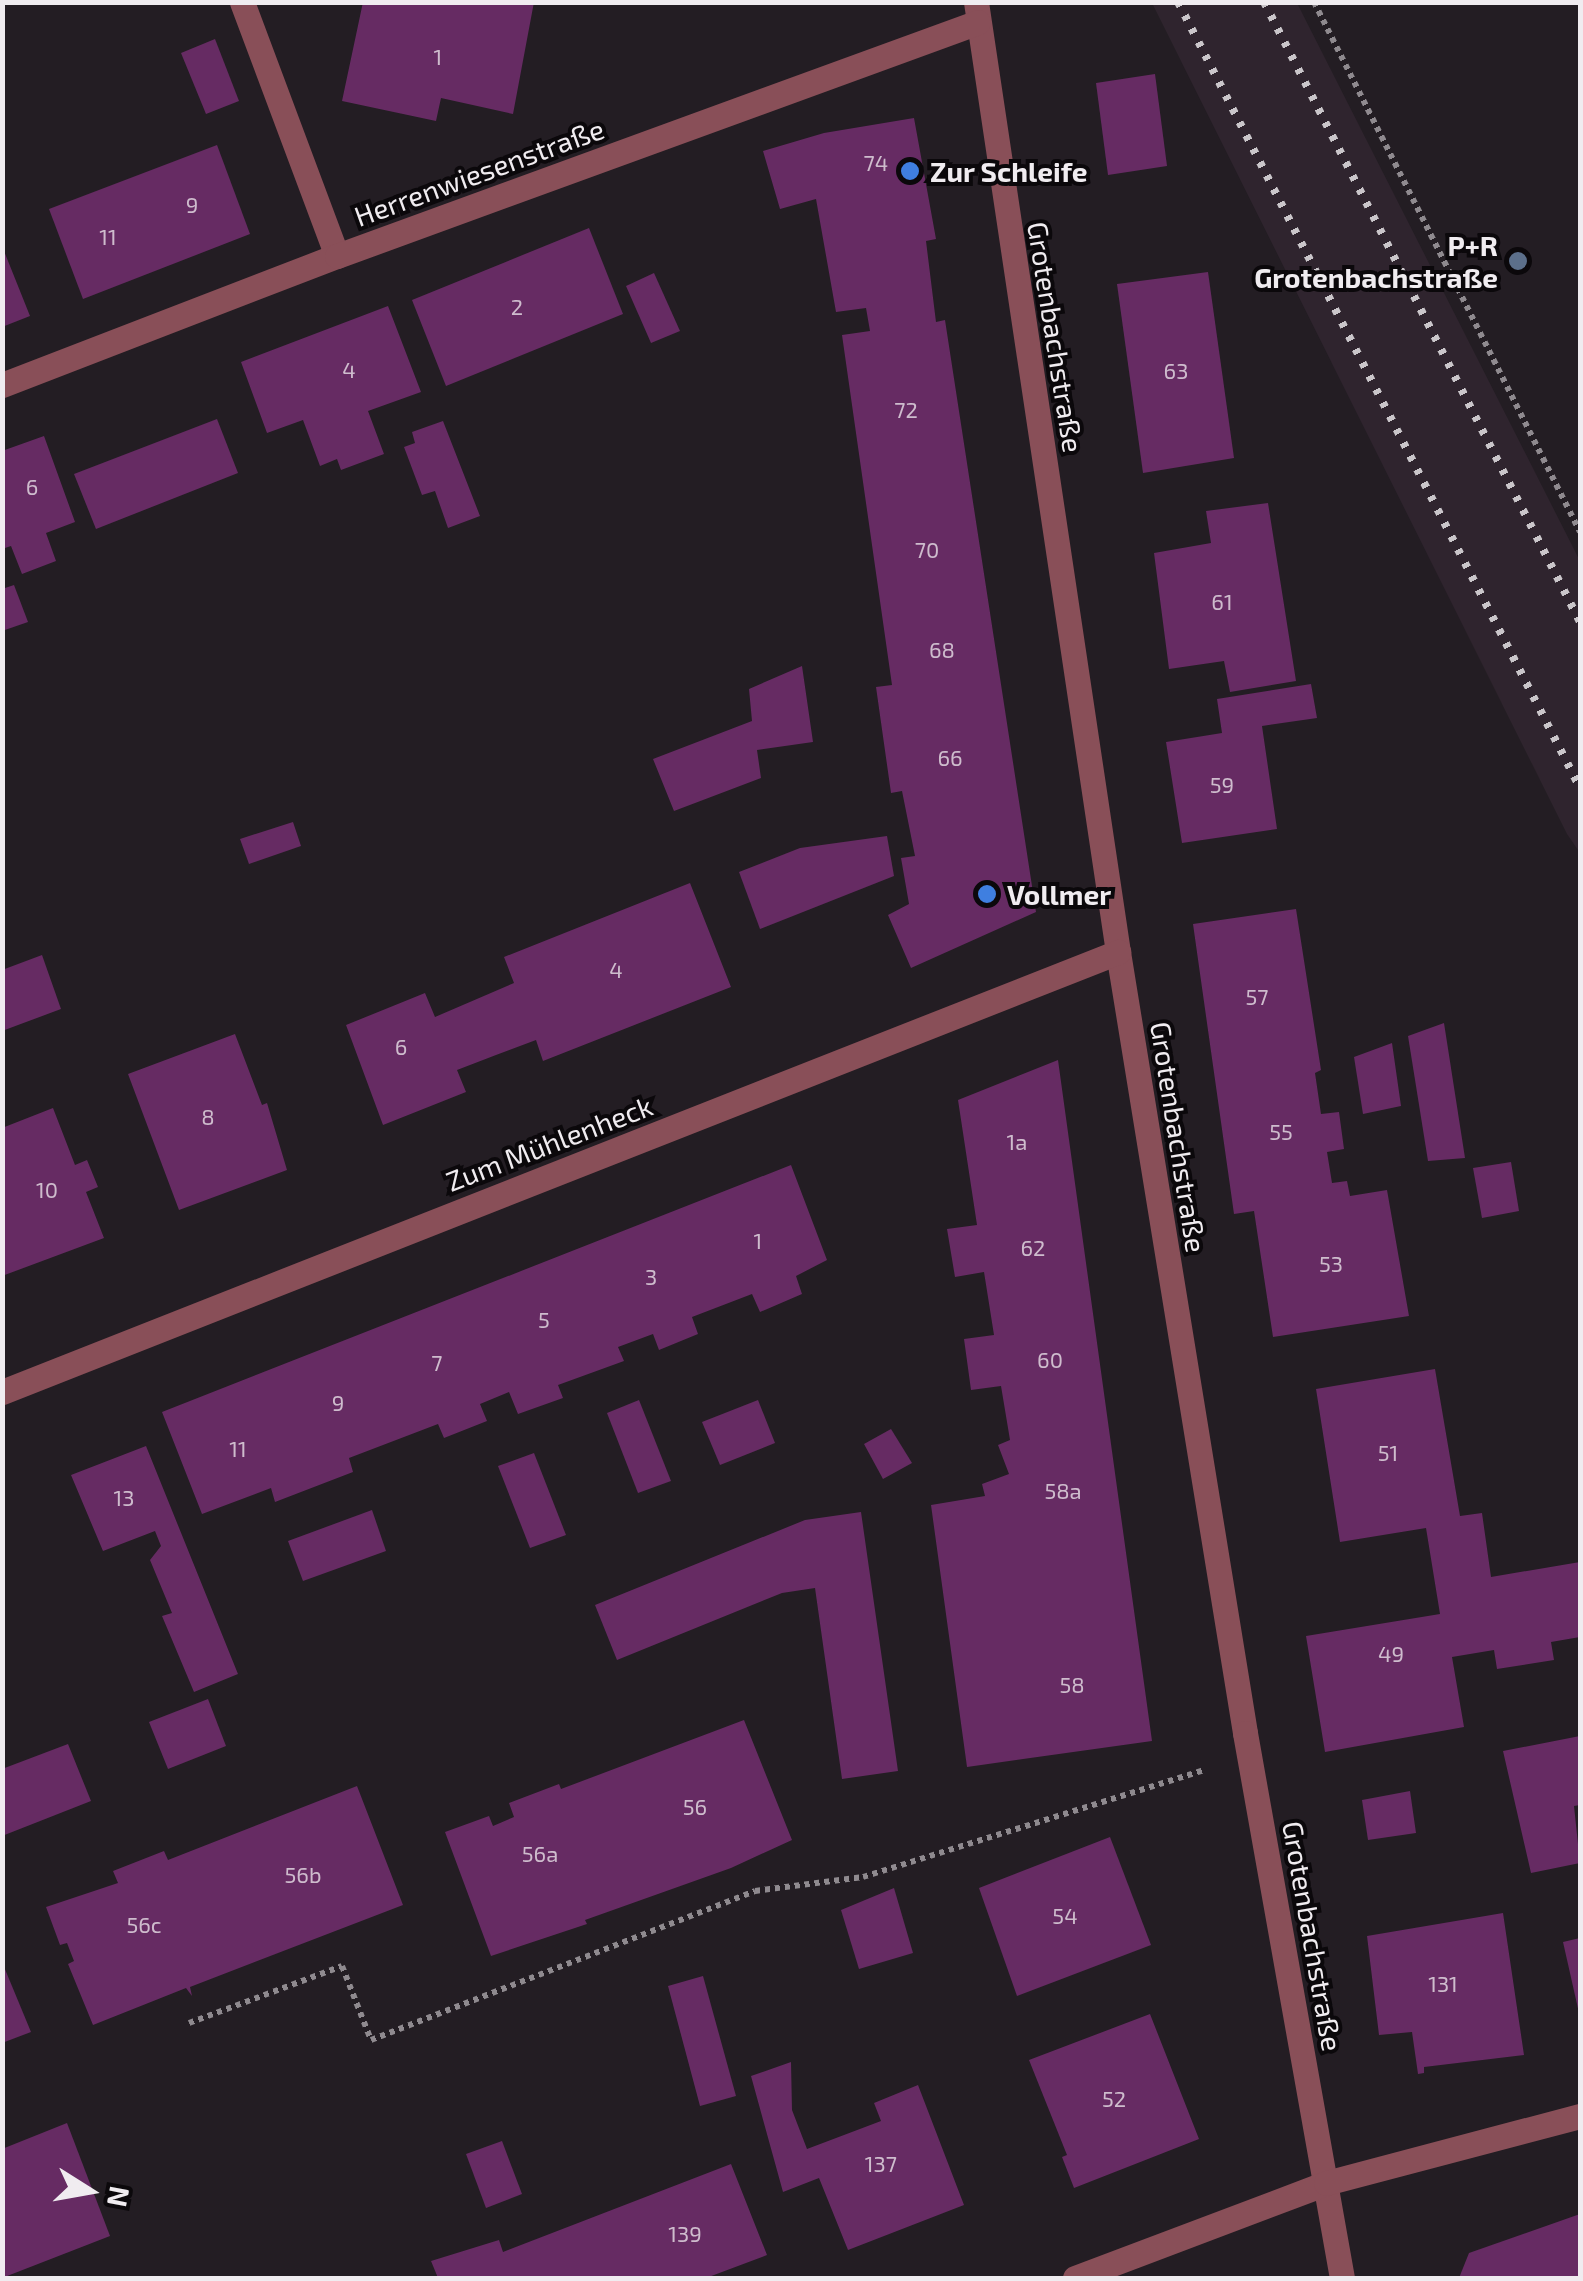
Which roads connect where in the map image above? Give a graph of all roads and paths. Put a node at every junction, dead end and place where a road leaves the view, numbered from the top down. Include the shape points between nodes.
1 (242, 2) edge
2 (1314, 2) edge
3 (977, 12) edge
4 (337, 256) junction
5 (2, 385) edge
6 (1580, 532) edge
7 (1118, 952) junction
8 (2, 1392) edge
9 (1250, 1757) junction
10 (189, 2023) dead end
11 (1580, 2116) edge
12 (1326, 2182) junction
13 (1075, 2278) edge
14 (1342, 2278) edge

1 - 4 street
2 - 6 path
3 - 4 street, Herrenwiesenstraße
3 - 7 street, Grotenbachstraße
4 - 5 street, Herrenwiesenstraße
7 - 8 street, Zum Mühlenheck
7 - 9 street, Grotenbachstraße
9 - 10 path via 863,1877 755,1891 372,2040 342,1966
9 - 12 street, Grotenbachstraße
11 - 12 street
12 - 13 street
12 - 14 street, Grotenbachstraße

